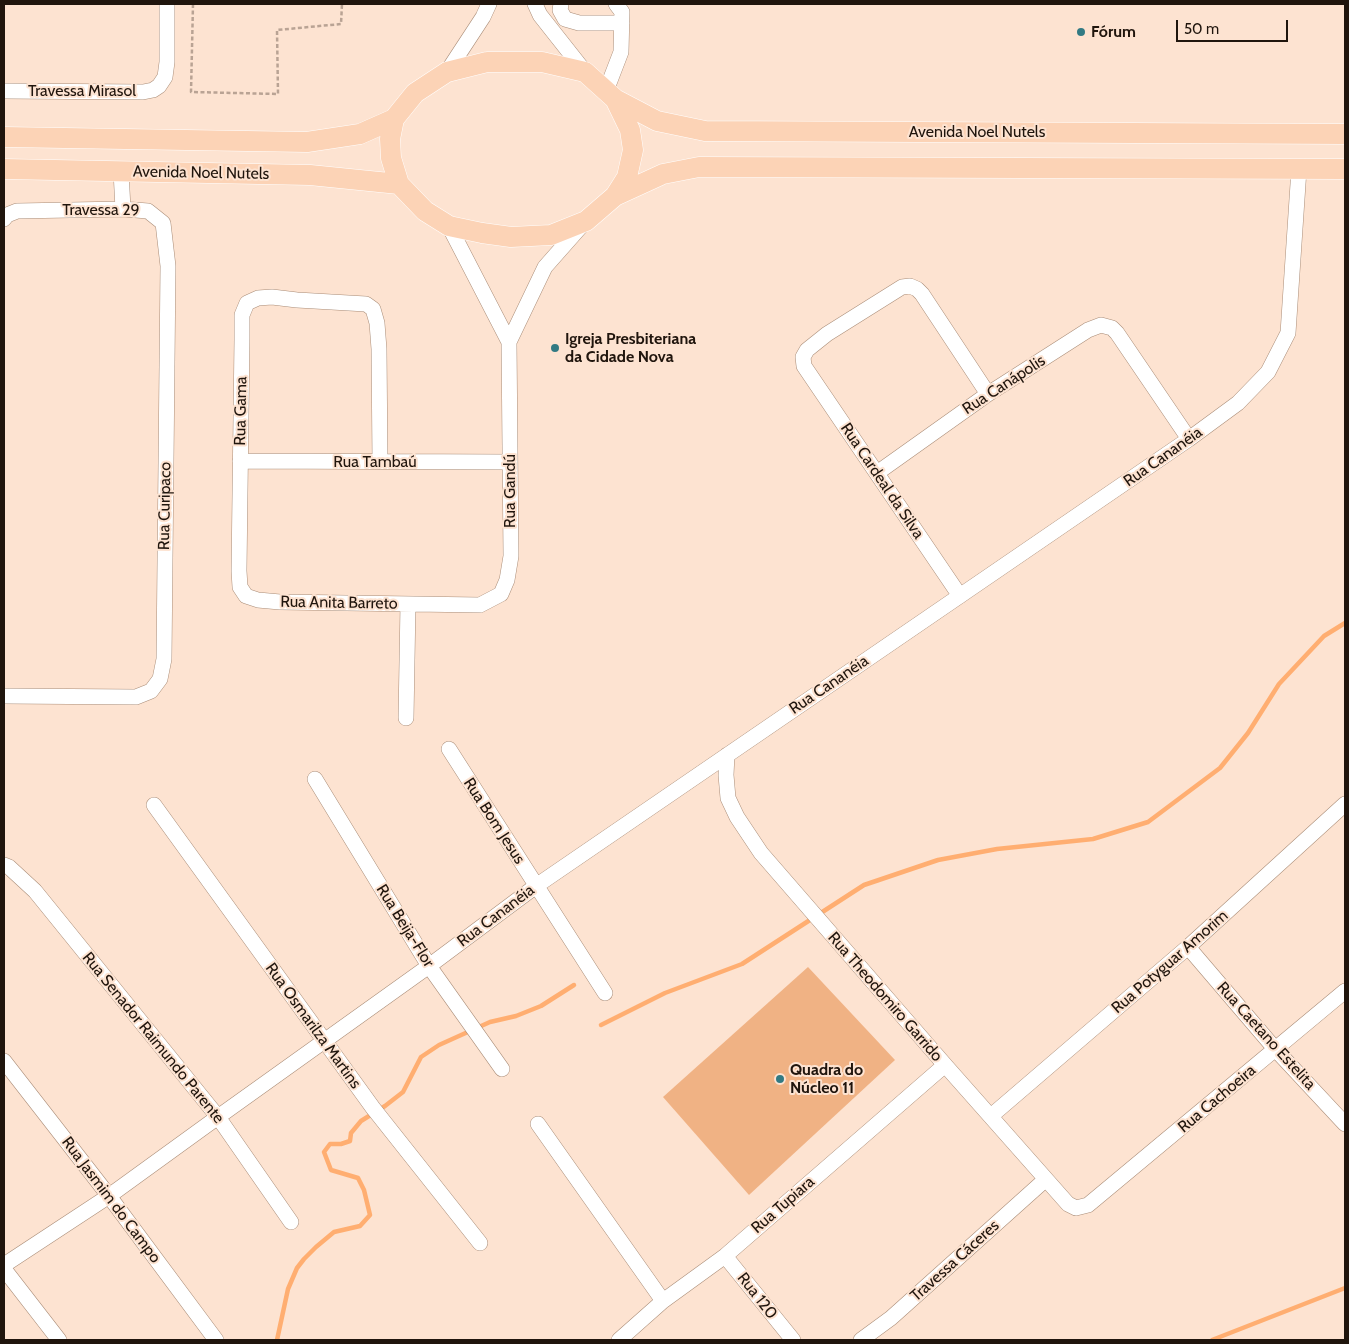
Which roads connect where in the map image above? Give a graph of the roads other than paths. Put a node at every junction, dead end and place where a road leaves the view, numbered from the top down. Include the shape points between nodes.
1 (167, 4) edge
2 (489, 4) edge
3 (535, 4) edge
4 (561, 4) edge
5 (616, 4) edge
6 (622, 23) junction
7 (446, 72) junction
8 (585, 72) junction
9 (4, 92) edge
10 (611, 95) junction
11 (394, 119) junction
12 (1345, 134) edge
13 (4, 137) edge
14 (1299, 169) junction
15 (1345, 169) edge
16 (4, 170) edge
17 (121, 171) junction
18 (399, 184) junction
19 (615, 196) junction
20 (122, 209) junction
21 (4, 219) edge
22 (586, 221) junction
23 (450, 226) junction
24 (168, 266) joint
25 (508, 342) junction
26 (988, 394) junction
27 (1189, 439) junction
28 (240, 461) junction
29 (380, 462) junction
30 (510, 462) junction
31 (877, 473) junction
32 (239, 571) joint
33 (960, 596) junction
34 (408, 604) junction
35 (460, 605) joint
36 (4, 696) edge
37 (406, 718) dead end
38 (449, 750) dead end
39 (726, 754) junction
40 (315, 779) dead end
41 (1345, 804) edge
42 (154, 805) dead end
43 (4, 865) edge
44 (536, 886) junction
45 (1188, 947) junction
46 (429, 966) junction
47 (1345, 991) edge
48 (605, 993) dead end
49 (324, 1042) junction
50 (1276, 1050) junction
51 (4, 1061) edge
52 (945, 1066) junction
53 (502, 1069) dead end
54 (991, 1116) junction
55 (218, 1117) junction
56 (538, 1124) dead end
57 (1345, 1124) edge
58 (1046, 1179) junction
59 (109, 1196) junction
60 (1088, 1205) joint
61 (291, 1222) dead end
62 (480, 1243) dead end
63 (725, 1256) junction
64 (4, 1264) edge
65 (4, 1269) edge
66 (663, 1301) junction
67 (791, 1338) edge
68 (58, 1340) edge
69 (216, 1340) edge
70 (619, 1340) edge
71 (861, 1340) edge

1 - 9 street, Travessa Mirasol via 165,76 153,90
2 - 7 street via 484,17
3 - 8 street via 540,16
4 - 6 street via 565,20
5 - 6 street via 622,12
6 - 10 street via 621,52
7 - 8 main road via 487,62 542,62
7 - 11 main road via 415,93
8 - 10 main road
10 - 12 main road, Avenida Noel Nutels via 657,121 705,131
10 - 19 main road via 630,130 633,150 627,176
11 - 13 main road, Avenida Noel Nutels via 360,134 307,142
11 - 18 main road via 391,158
14 - 15 main road
14 - 19 main road via 699,167 663,174
14 - 27 street, Rua Cananéia via 1288,333 1268,372 1238,403
16 - 17 main road, Avenida Noel Nutels
17 - 18 main road, Avenida Noel Nutels via 310,175
17 - 20 street
18 - 23 main road via 425,211
19 - 22 main road
20 - 21 street, Travessa 29 via 17,211
20 - 24 street, Travessa 29 via 148,211 163,223
22 - 23 main road via 551,235 511,237
22 - 25 street, Rua Gandú via 545,267
23 - 25 street, Rua Gandú
24 - 36 street, Rua Curipaco via 164,659 160,679 151,691 136,697
25 - 30 street, Rua Gandú
26 - 27 street, Rua Canápolis via 1094,326 1106,325 1129,350
26 - 31 street, Rua Canápolis
26 - 31 street, Rua Cardeal da Silva via 922,294 910,286 902,287 827,334 807,350 803,357 804,366
27 - 33 street, Rua Cananéia
28 - 29 street, Rua Tambaú
28 - 29 street, Rua Gama via 242,315 247,303 272,297 366,304 373,309 379,349
28 - 32 street, Rua Gama
29 - 30 street, Rua Tambaú
30 - 35 street, Rua Gandú via 511,556 507,580 501,594 490,601 480,605
31 - 33 street, Rua Cardeal da Silva
32 - 34 street, Rua Anita Barreto via 240,587 246,596 258,600
33 - 39 street, Rua Cananéia
34 - 35 street, Rua Anita Barreto
34 - 37 street
38 - 44 street, Rua Bom Jesus
39 - 44 street, Rua Cananéia
39 - 52 street, Rua Theodomiro Garrido via 728,798 761,853
40 - 46 street, Rua Beija-Flor
41 - 45 street, Rua Potyguar Amorim
42 - 49 street, Rua Osmarilza Martins
43 - 55 street, Rua Senador Raimundo Parente via 35,891
44 - 46 street, Rua Cananéia
44 - 48 street, Rua Bom Jesus
45 - 50 street, Rua Caetano Estelita
45 - 54 street, Rua Potyguar Amorim
46 - 49 street, Rua Cananéia
46 - 53 street, Rua Beija-Flor
47 - 50 street, Rua Cachoeira
49 - 55 street, Rua Cananéia
49 - 62 street, Rua Osmarilza Martins
50 - 57 street, Rua Caetano Estelita
50 - 60 street, Rua Cachoeira
51 - 59 street, Rua Jasmim do Campo
52 - 54 street, Rua Theodomiro Garrido
52 - 63 street, Rua Tupiara
54 - 58 street, Rua Theodomiro Garrido
55 - 59 street, Rua Cananéia
55 - 61 street, Rua Senador Raimundo Parente
56 - 66 street
58 - 60 street, Rua Theodomiro Garrido via 1068,1204 1076,1208
58 - 71 street, Travessa Cáceres via 891,1318
59 - 64 street, Rua Cananéia
59 - 69 street, Rua Jasmim do Campo
63 - 66 street, Rua Tupiara
63 - 67 street, Rua 120
65 - 68 street
66 - 70 street, Rua Tupiara

